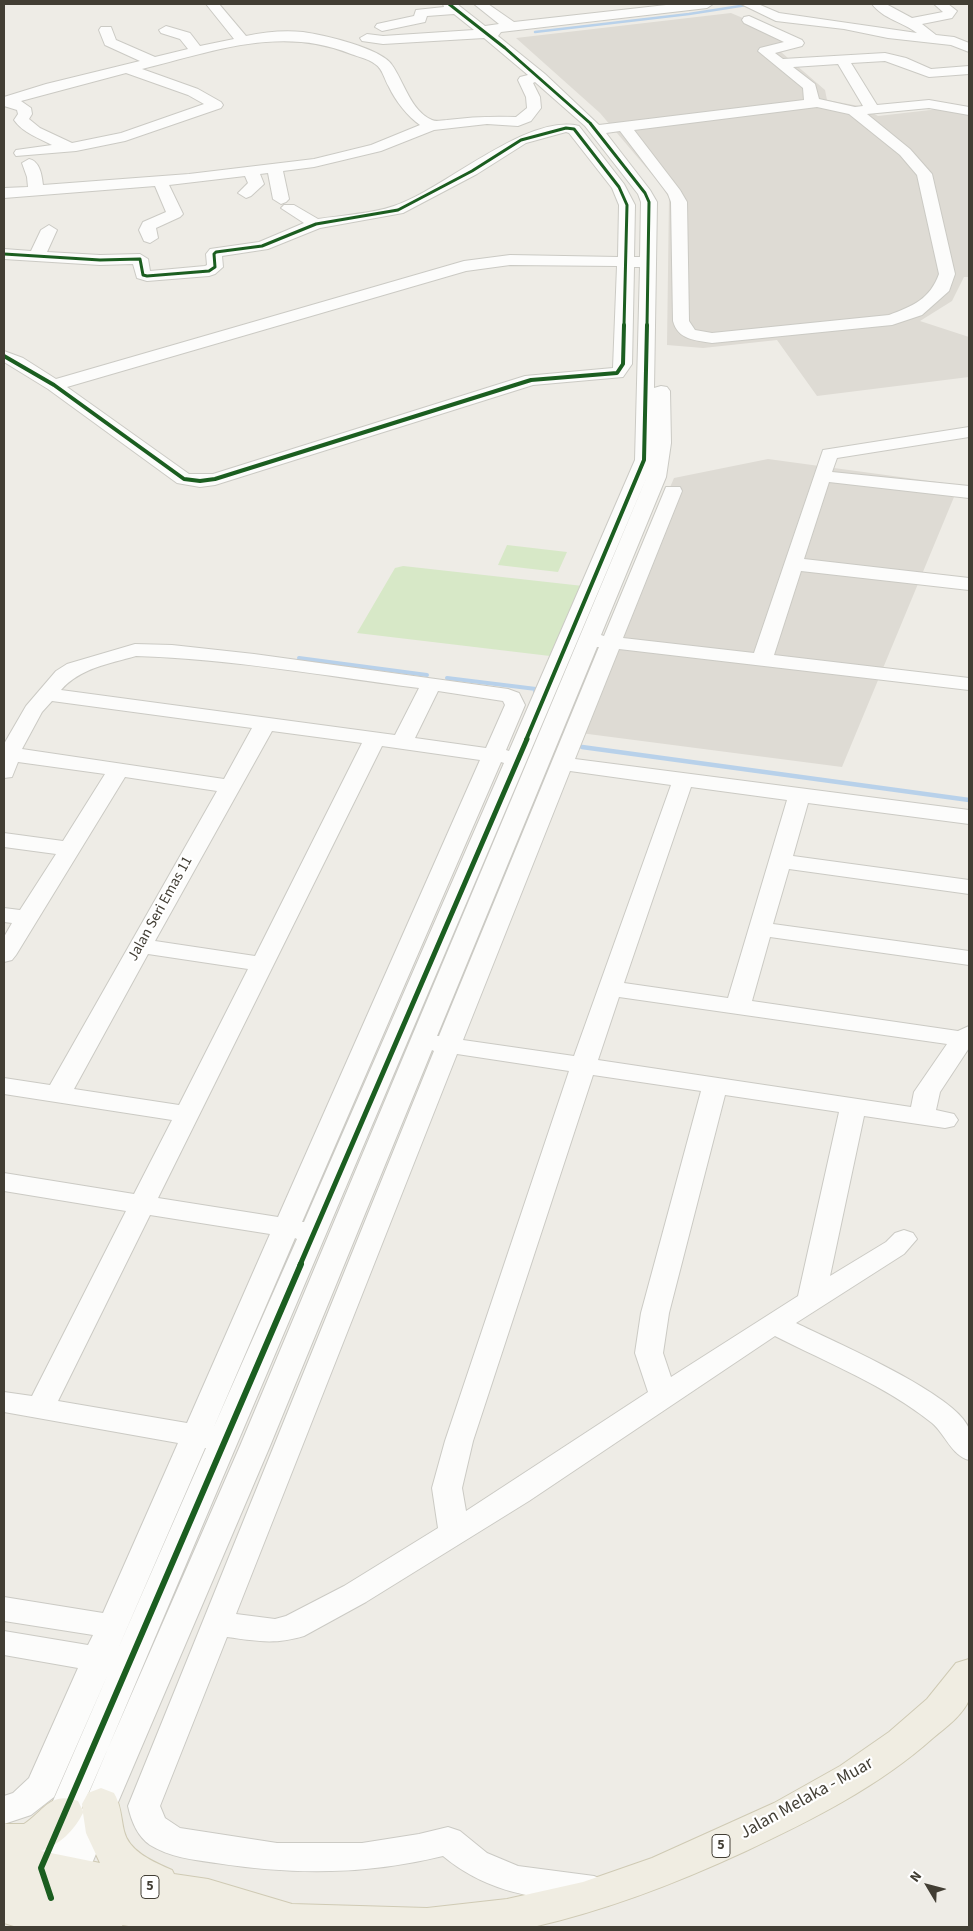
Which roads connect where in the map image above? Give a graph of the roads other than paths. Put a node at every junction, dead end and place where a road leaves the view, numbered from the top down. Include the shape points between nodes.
1 (212, 4) edge
2 (480, 4) edge
3 (707, 4) edge
4 (879, 4) edge
5 (940, 4) edge
6 (456, 6) edge
7 (650, 7) edge
8 (756, 8) edge
9 (911, 22) junction
10 (844, 25) junction
11 (106, 30) dead end
12 (166, 30) dead end
13 (494, 30) junction
14 (931, 38) junction
15 (243, 40) junction
16 (969, 48) edge
17 (197, 51) junction
18 (885, 57) junction
19 (154, 62) junction
20 (783, 63) junction
21 (845, 64) dead end
22 (129, 69) junction
23 (969, 70) edge
24 (540, 77) junction
25 (6, 102) edge
26 (812, 104) junction
27 (872, 109) junction
28 (854, 111) junction
29 (969, 111) edge
30 (518, 122) junction
31 (432, 126) junction
32 (609, 128) junction
33 (533, 136) junction
34 (68, 147) junction
35 (170, 163) dead end
36 (275, 169) junction
37 (251, 171) junction
38 (166, 180) junction
39 (36, 191) junction
40 (4, 194) edge
41 (246, 194) dead end
42 (316, 224) junction
43 (49, 230) dead end
44 (150, 238) dead end
45 (4, 254) edge
46 (38, 256) junction
47 (645, 262) junction
48 (4, 356) edge
49 (54, 385) junction
50 (969, 432) edge
51 (822, 476) junction
52 (673, 491) dead end
53 (969, 492) edge
54 (793, 564) junction
55 (969, 584) edge
56 (591, 640) junction
57 (762, 660) junction
58 (431, 684) junction
59 (969, 684) edge
60 (46, 694) junction
61 (265, 724) junction
62 (375, 739) junction
63 (402, 743) junction
64 (528, 760) junction
65 (6, 763) edge
66 (119, 770) junction
67 (683, 780) junction
68 (230, 786) junction
69 (799, 795) junction
70 (969, 817) edge
71 (4, 840) edge
72 (70, 849) junction
73 (780, 861) junction
74 (969, 886) edge
75 (4, 915) edge
76 (27, 918) junction
77 (760, 929) junction
78 (140, 946) junction
79 (4, 955) edge
80 (969, 958) edge
81 (262, 964) junction
82 (610, 988) junction
83 (738, 1006) junction
84 (966, 1036) edge
85 (398, 1038) junction
86 (436, 1044) junction
87 (583, 1066) junction
88 (4, 1086) edge
89 (715, 1086) junction
90 (58, 1094) junction
91 (853, 1106) junction
92 (187, 1114) junction
93 (5, 1183) edge
94 (142, 1204) junction
95 (285, 1227) junction
96 (314, 1232) junction
97 (904, 1239) dead end
98 (811, 1300) junction
99 (774, 1324) junction
100 (663, 1395) junction
101 (4, 1402) edge
102 (40, 1408) junction
103 (194, 1435) junction
104 (224, 1440) junction
105 (255, 1446) junction
106 (969, 1449) edge
107 (454, 1533) junction
108 (4, 1609) edge
109 (111, 1626) junction
110 (212, 1633) junction
111 (173, 1636) junction
112 (4, 1644) edge
113 (112, 1662) junction
114 (969, 1673) edge
115 (101, 1804) junction
116 (4, 1810) edge
117 (64, 1812) junction
118 (4, 1840) edge
119 (4, 1859) edge
120 (54, 1880) junction
121 (4, 1890) edge
122 (178, 1891) junction
123 (603, 1892) junction
124 (4, 1908) edge
125 (295, 1921) junction
126 (418, 1926) edge
127 (103, 1927) edge

1 - 15 street
2 - 13 street
3 - 7 street
4 - 9 street
5 - 9 street via 950,11 947,14
6 - 13 street
6 - 13 street via 417,10 420,19 366,34 383,40
7 - 13 street
8 - 10 street via 776,17
8 - 20 street via 740,16 796,43 765,51
9 - 14 street
10 - 14 street
10 - 18 street via 893,53
11 - 19 street via 110,42
12 - 17 street via 185,36
13 - 24 street
13 - 32 street
14 - 16 street via 954,41
15 - 17 street
15 - 31 street via 302,36 330,41 364,54 386,66 420,119
17 - 19 street
18 - 20 street
18 - 23 street via 929,73
19 - 22 street
20 - 26 street via 787,70 810,86
21 - 27 street
22 - 25 street via 51,87
22 - 34 street via 193,92 216,105 125,137
24 - 30 street via 525,80 534,108
24 - 32 street
25 - 34 street via 24,108 21,120 35,131
26 - 28 street
26 - 32 street
27 - 28 street
27 - 29 street via 934,104
28 - 32 street via 905,152 924,174 946,274 941,291 916,312 892,320 740,336 700,336 683,328 676,192
30 - 31 street via 487,120
30 - 33 street
31 - 36 street via 376,148 314,164
32 - 47 street via 660,199
33 - 42 street via 406,207
33 - 47 street via 566,128 574,130 626,198
34 - 39 street via 25,158 35,177
35 - 38 street
36 - 37 street
36 - 42 street via 285,203
37 - 38 street
37 - 41 street via 256,184
38 - 39 street
38 - 44 street via 176,214 149,225
39 - 40 street
42 - 46 street via 262,246 216,252 215,267 209,271 147,276 143,275 141,260
43 - 46 street
45 - 46 street
47 - 49 street via 510,260 464,266
47 - 49 street via 623,364 616,373 531,380 215,479 184,479
47 - 56 street via 660,464
48 - 49 street
50 - 51 street via 829,454
51 - 53 street
51 - 54 street
52 - 56 street
54 - 55 street
54 - 57 street
56 - 57 street
56 - 64 street
57 - 59 street
58 - 60 street via 151,649 135,650 74,668
58 - 63 street
58 - 64 street via 512,697
60 - 61 street
60 - 65 street via 33,710
61 - 62 street
61 - 68 street, Jalan Seri Emas 11
62 - 63 street
62 - 81 street
63 - 64 street
64 - 67 street
64 - 85 street
64 - 86 street
64 - 95 street
65 - 66 street
66 - 68 street
66 - 72 street
67 - 69 street
67 - 82 street
68 - 78 street, Jalan Seri Emas 11
69 - 70 street
69 - 73 street
71 - 72 street
72 - 76 street
73 - 74 street
73 - 77 street
75 - 76 street
76 - 79 street
77 - 80 street
77 - 83 street
78 - 81 street
78 - 90 street, Jalan Seri Emas 11
81 - 92 street
82 - 83 street
82 - 87 street
83 - 84 street
84 - 91 street via 927,1092 934,1119
85 - 86 street
85 - 96 street
86 - 87 street
86 - 105 street
86 - 110 street
87 - 89 street
87 - 107 street via 451,1466 447,1488
88 - 90 street
89 - 91 street
89 - 100 street via 655,1313 650,1353
90 - 92 street
91 - 98 street
92 - 94 street
93 - 94 street
94 - 95 street
94 - 102 street
95 - 96 street
95 - 103 street
96 - 104 street
97 - 98 street via 895,1248
98 - 99 street
99 - 100 street
99 - 106 street via 913,1393 945,1418
100 - 107 street
101 - 102 street
102 - 103 street
103 - 104 street
103 - 109 street
104 - 105 street
104 - 113 street
105 - 111 street
107 - 110 street via 355,1594 292,1627 275,1631
108 - 109 street
109 - 113 street
110 - 111 street
110 - 123 street via 144,1806 145,1816 161,1836 172,1842 261,1857 319,1860 373,1857 448,1841 474,1863 515,1880
111 - 115 street
112 - 113 street
113 - 116 street via 42,1787 12,1810
113 - 117 street
114 - 123 main road, Jalan Melaka - Muar / 5 via 934,1715 902,1743 853,1777 761,1828 665,1870
115 - 120 street
115 - 122 main road via 103,1830 110,1850 133,1870
117 - 118 main road via 48,1830 27,1841
117 - 120 street
119 - 120 main road, Jalan Melaka - Muar / 5
120 - 121 main road, Jalan Melaka - Muar / 5
120 - 122 main road, Jalan Melaka - Muar / 5
120 - 125 main road, Jalan Melaka - Muar / 5 via 238,1926
122 - 125 main road, Jalan Melaka - Muar / 5 via 208,1896
123 - 126 main road, Jalan Melaka - Muar / 5 via 507,1916
124 - 127 main road
125 - 126 main road, Jalan Melaka - Muar / 5

